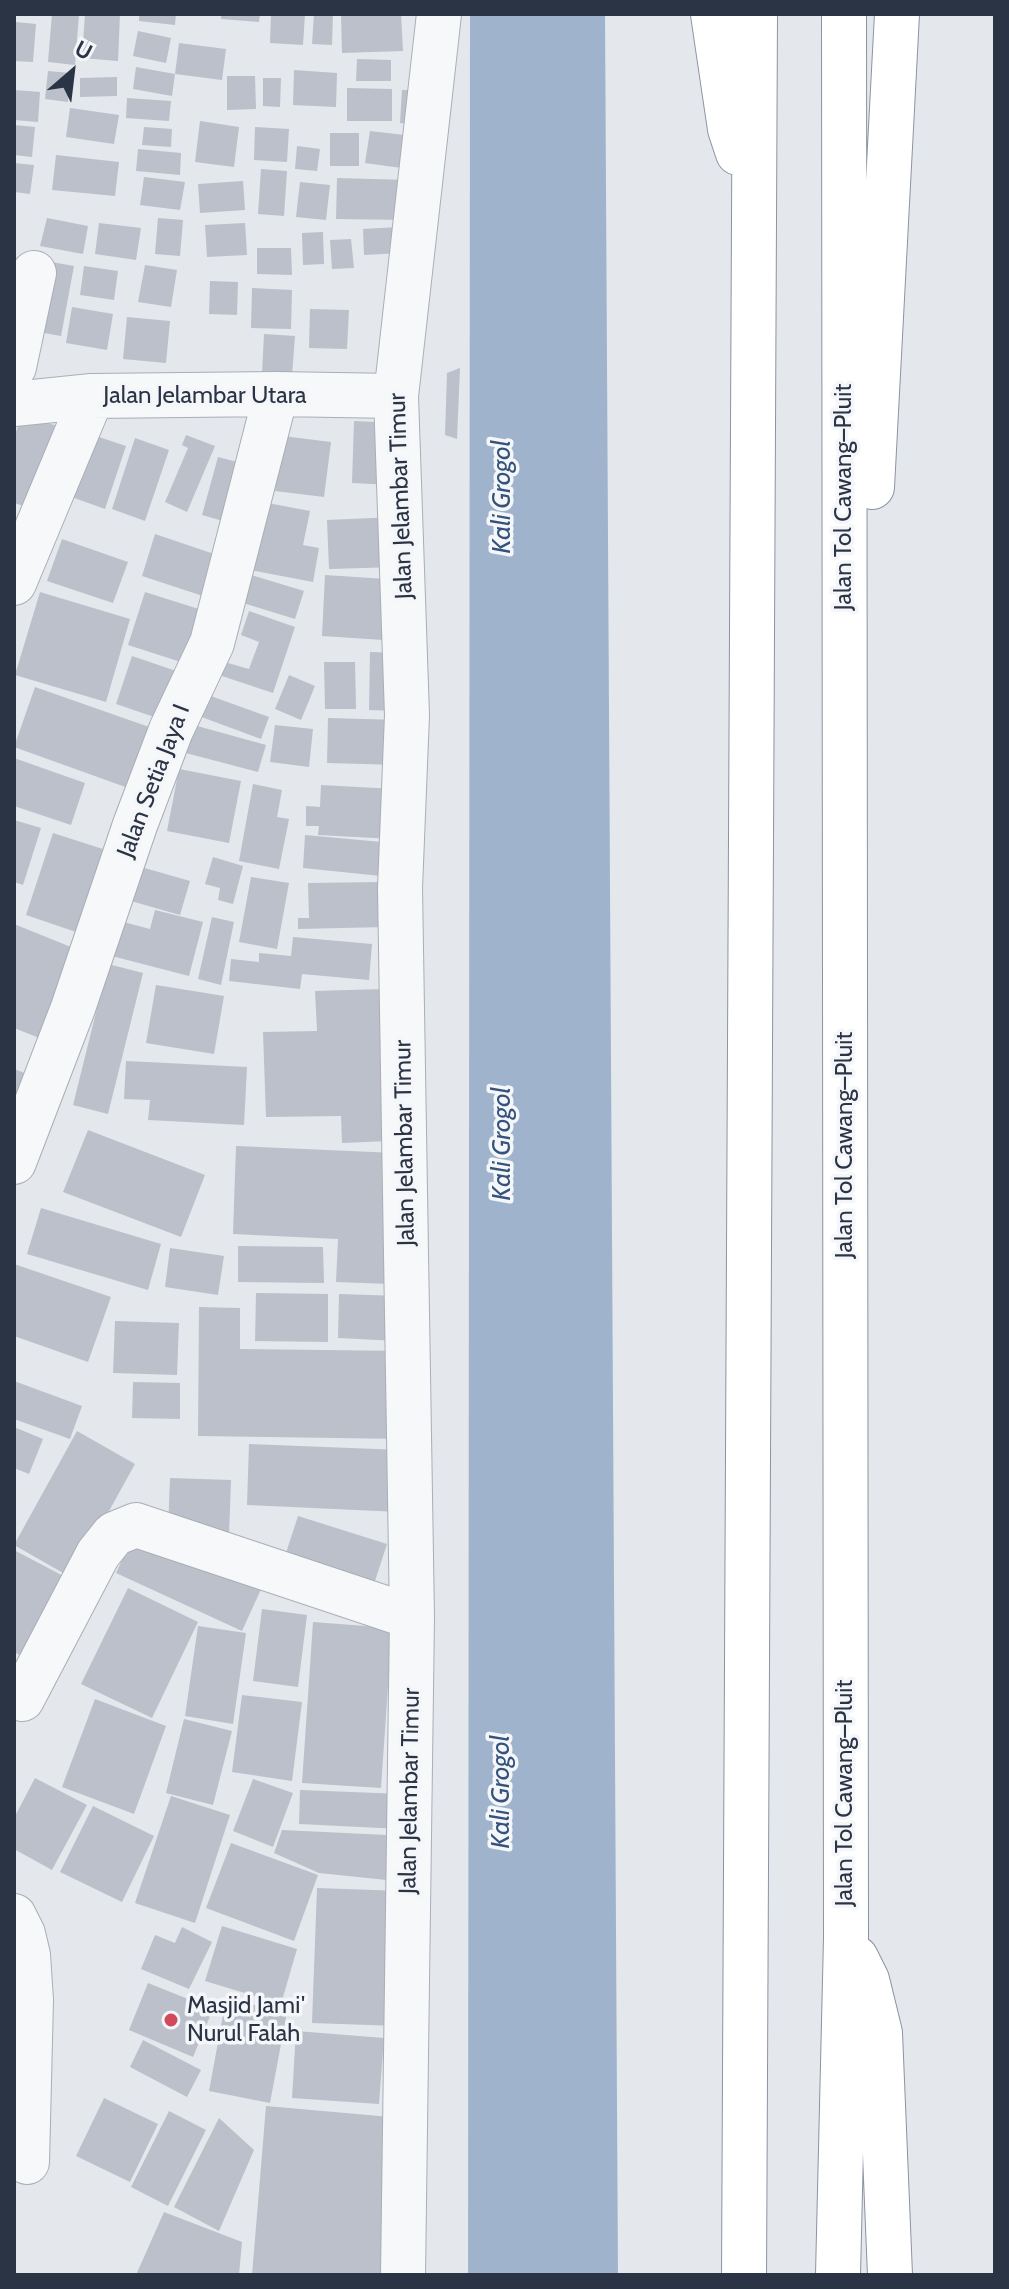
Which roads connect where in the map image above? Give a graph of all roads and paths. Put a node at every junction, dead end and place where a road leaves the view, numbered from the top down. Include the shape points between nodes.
1 (439, 14) edge
2 (713, 14) edge
3 (755, 14) edge
4 (844, 14) edge
5 (897, 14) edge
6 (755, 201) junction
7 (34, 273) dead end
8 (14, 367) edge
9 (276, 394) junction
10 (92, 396) junction
11 (396, 396) junction
12 (14, 404) edge
13 (14, 583) edge
14 (844, 721) junction
15 (14, 1162) edge
16 (412, 1617) junction
17 (22, 1699) dead end
18 (14, 1916) edge
19 (846, 1938) junction
20 (27, 2162) dead end
21 (403, 2275) edge
22 (744, 2275) edge
23 (838, 2275) edge
24 (890, 2275) edge

1 - 11 street, Jalan Jelambar Timur
2 - 6 highway via 730,129
3 - 6 highway
4 - 14 highway, Jalan Tol Cawang–Pluit
5 - 14 highway via 872,486
6 - 22 highway
7 - 8 street
9 - 10 street, Jalan Jelambar Utara
9 - 11 street, Jalan Jelambar Utara
9 - 15 street, Jalan Setia Jaya I via 212,643 161,757
10 - 12 street, Jalan Jelambar Utara
10 - 13 street
11 - 16 street, Jalan Jelambar Timur via 406,700 400,888
14 - 19 highway, Jalan Tol Cawang–Pluit
16 - 17 street via 136,1525 114,1534 98,1554
16 - 21 street, Jalan Jelambar Timur
18 - 20 street via 28,1955 31,2000
19 - 23 highway, Jalan Tol Cawang–Pluit
19 - 24 highway via 867,1980 880,2033

